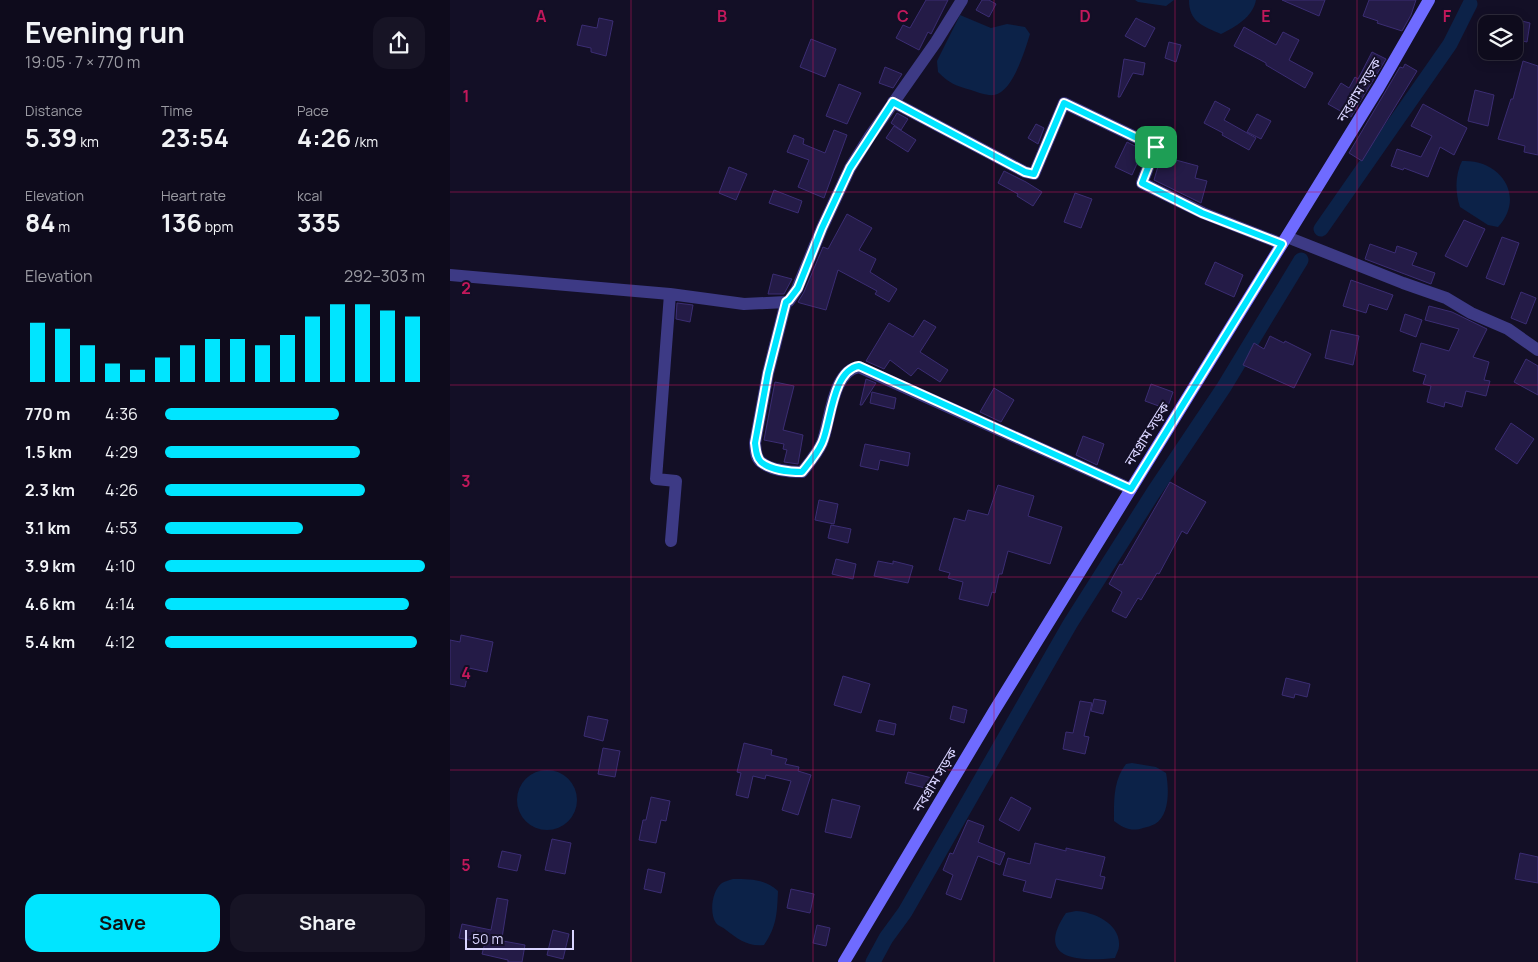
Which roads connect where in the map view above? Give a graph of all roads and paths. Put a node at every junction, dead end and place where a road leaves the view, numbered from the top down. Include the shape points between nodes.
1 (962, 0) edge
2 (1429, 0) edge
3 (893, 102) junction
4 (1284, 240) junction
5 (450, 275) edge
6 (670, 294) junction
7 (786, 302) junction
8 (1538, 350) edge
9 (1131, 489) junction
10 (671, 541) dead end
11 (844, 962) edge

1 - 3 street
2 - 4 main road, নবগ্রাম সড়ক via 1379,88
3 - 4 street via 1031,174 1034,174 1064,103 1156,147 1142,183 1202,213
3 - 7 street via 850,168 798,288
4 - 8 street via 1446,298 1471,314 1508,329
4 - 9 main road, নবগ্রাম সড়ক
5 - 6 street
6 - 7 street via 744,304
6 - 10 street via 656,479 676,481
7 - 9 street via 755,443 761,462 802,472 822,442 828,414 842,379 859,366
9 - 11 main road, নবগ্রাম সড়ক

